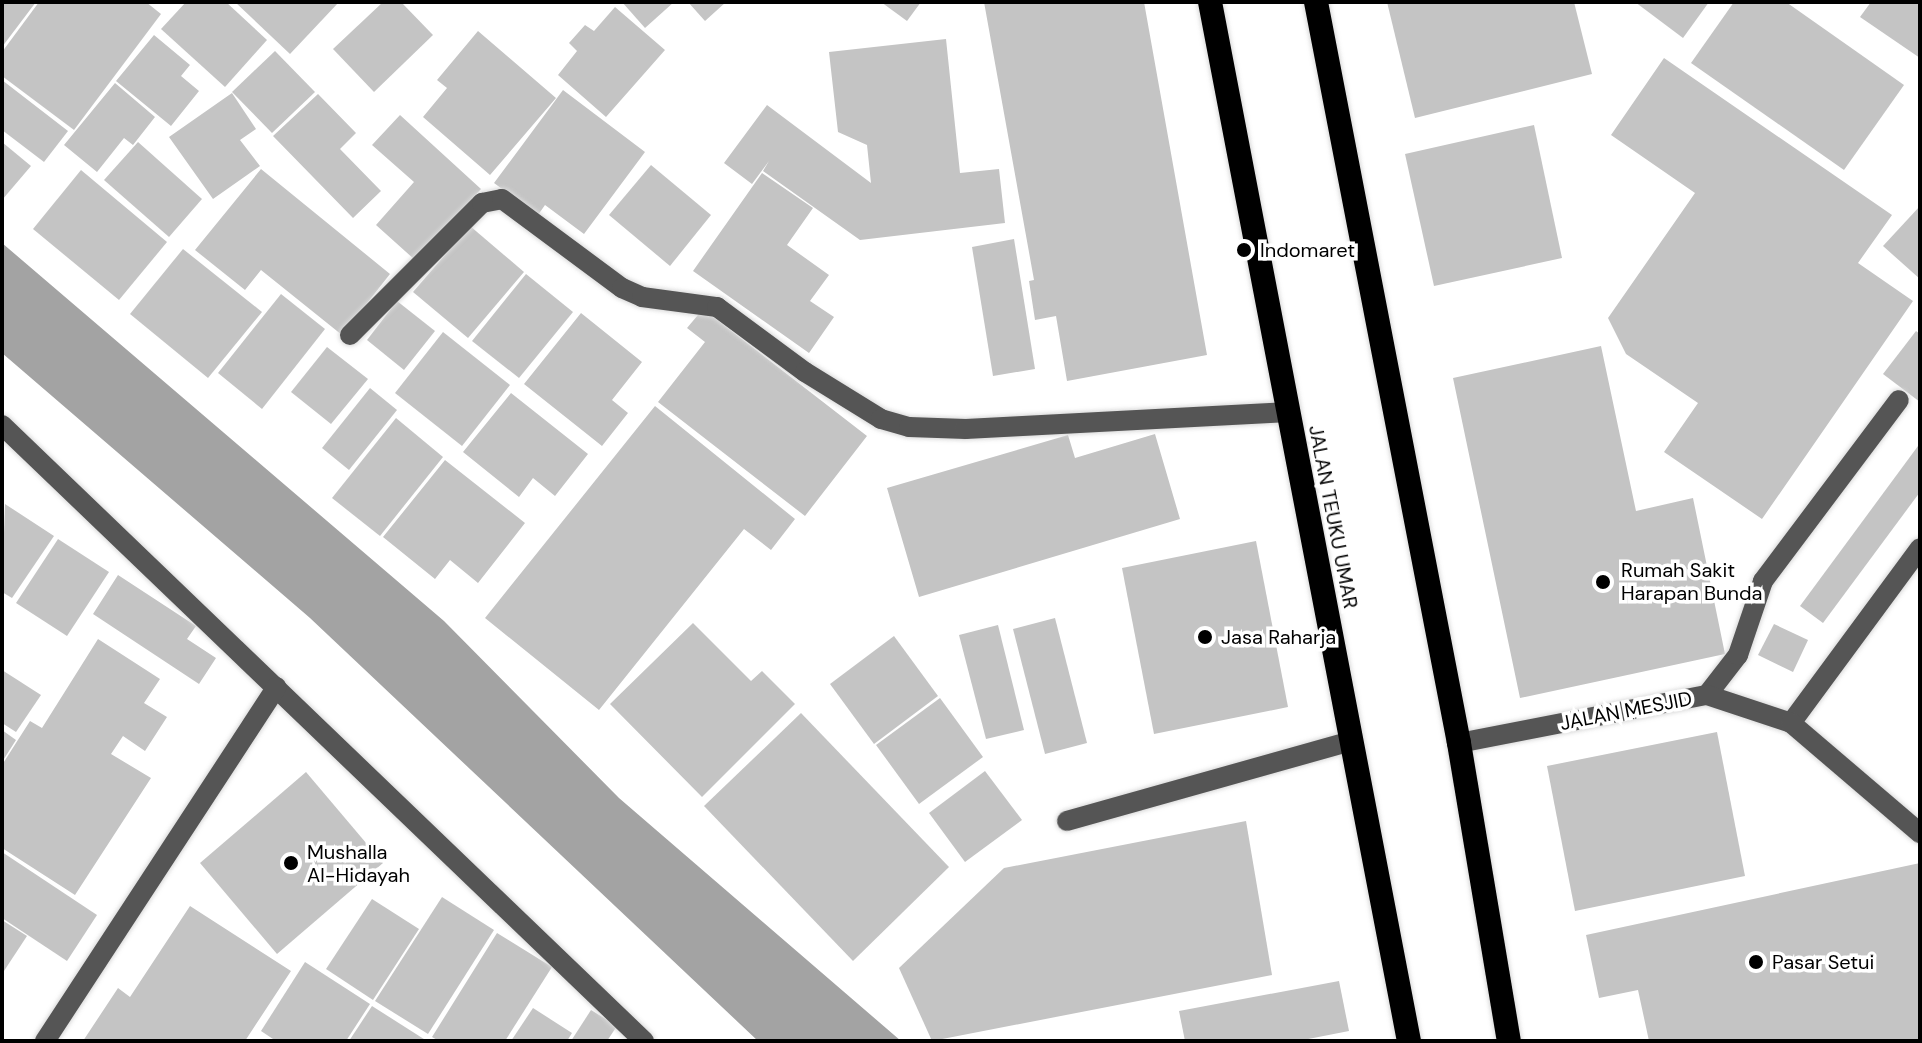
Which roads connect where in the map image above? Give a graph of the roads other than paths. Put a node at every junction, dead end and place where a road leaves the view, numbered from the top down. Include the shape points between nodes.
1 (1210, 2) edge
2 (1316, 2) edge
3 (350, 335) dead end
4 (1899, 400) dead end
5 (1289, 412) junction
6 (2, 425) edge
7 (1920, 548) edge
8 (277, 687) junction
9 (1707, 695) junction
10 (1791, 723) junction
11 (1351, 741) junction
12 (1459, 743) junction
13 (1067, 821) dead end
14 (1920, 833) edge
15 (45, 1041) edge
16 (644, 1041) edge
17 (1409, 1041) edge
18 (1509, 1041) edge

1 - 5 highway, JALAN TEUKU UMAR
2 - 12 highway
3 - 5 street via 482,203 502,199 622,288 642,297 717,307 805,372 881,419 909,427 966,429
4 - 9 street via 1763,581 1738,655
5 - 11 highway, JALAN TEUKU UMAR
6 - 8 street
7 - 10 street
8 - 15 street
8 - 16 street
9 - 10 street, JALAN MESJID
9 - 12 street, JALAN MESJID
10 - 14 street
11 - 13 street
11 - 17 highway, JALAN TEUKU UMAR
12 - 18 highway

